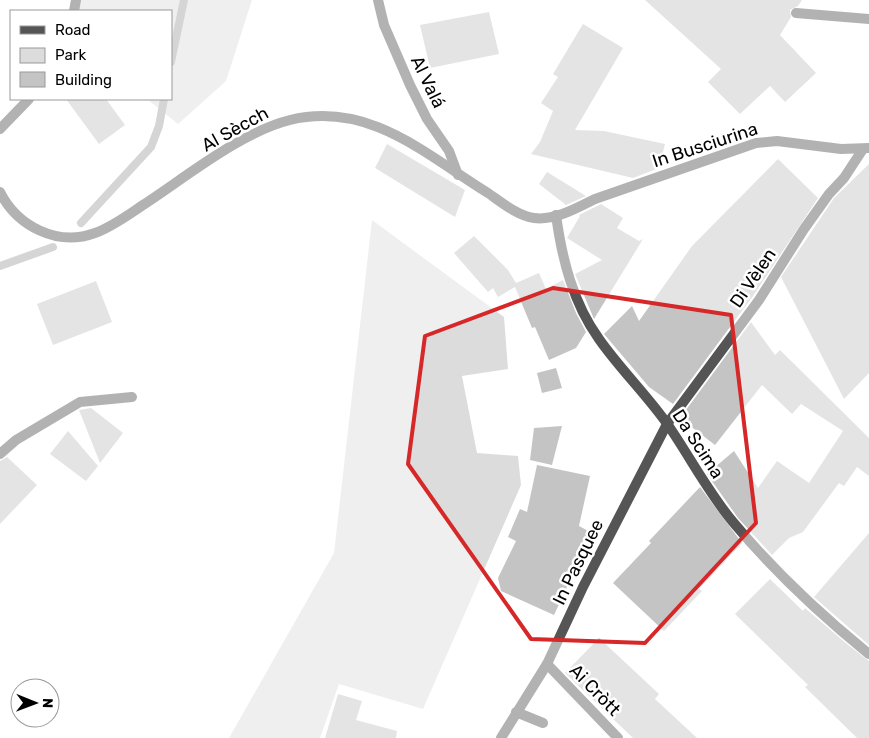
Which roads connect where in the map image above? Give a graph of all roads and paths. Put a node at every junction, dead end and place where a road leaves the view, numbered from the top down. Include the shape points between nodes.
1 (378, 0) edge
2 (796, 14) dead end
3 (869, 19) edge
4 (28, 100) edge
5 (5, 117) edge
6 (0, 129) edge
7 (866, 149) edge
8 (458, 174) junction
9 (0, 192) edge
10 (556, 216) junction
11 (132, 397) dead end
12 (667, 424) junction
13 (0, 454) edge
14 (869, 654) edge
15 (548, 664) junction
16 (516, 712) junction
17 (543, 723) dead end
18 (501, 738) edge
19 (618, 738) edge

1 - 8 street, Al Valá via 384,25 410,84 427,119 449,150
2 - 3 street
4 - 5 street
5 - 6 street
7 - 10 street, In Busciurina via 841,150 777,141 756,143
7 - 12 street, Di Vèlen via 829,194 759,300
8 - 9 street, Al Sècch via 412,142 377,126 353,118 314,115 288,120 242,140 114,225 85,236 48,234 28,226 8,206
8 - 10 street, Al Sècch via 515,211 534,218
10 - 12 street, Da Scima via 574,296 598,338
11 - 13 street via 80,402 16,440
12 - 14 street, Da Scima via 733,523 808,600
12 - 15 street, In Pasquee via 583,587
15 - 16 street, In Pasquee
15 - 19 street, Ai Cròtt
16 - 17 street
16 - 18 street, In Pasquee

